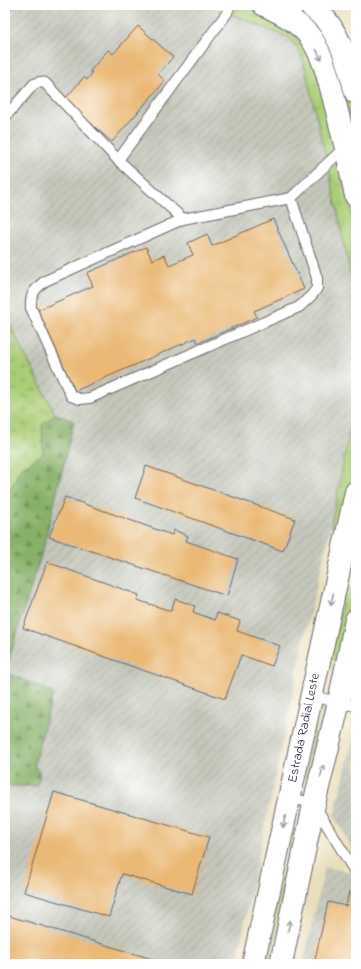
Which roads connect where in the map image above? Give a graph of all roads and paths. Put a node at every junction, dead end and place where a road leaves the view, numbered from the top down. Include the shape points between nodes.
1 (230, 5) edge
2 (264, 5) edge
3 (306, 5) edge
4 (310, 5) edge
5 (296, 24) junction
6 (356, 93) edge
7 (5, 117) edge
8 (348, 137) edge
9 (118, 160) junction
10 (356, 196) edge
11 (291, 198) junction
12 (183, 220) junction
13 (356, 492) edge
14 (347, 573) edge
15 (356, 620) edge
16 (311, 696) junction
17 (347, 704) edge
18 (289, 796) junction
19 (314, 804) junction
20 (356, 872) edge
21 (253, 964) edge
22 (281, 964) edge

1 - 9 lane via 227,14
2 - 5 street
3 - 5 street
4 - 6 street via 325,19 340,41
5 -> 8 street via 310,37 320,55
7 - 9 lane via 34,84 45,83
8 - 10 street
8 - 11 lane
9 - 12 lane
11 - 12 lane
11 - 12 lane via 317,278 317,288 299,307 90,398 80,399 71,396 30,308 34,290 45,281
13 - 14 street, Estrada Radial Leste
14 -> 16 street, Estrada Radial Leste
15 - 17 street, Estrada Radial Leste
16 - 17 lane
16 - 18 street, Estrada Radial Leste
19 -> 17 street, Estrada Radial Leste
18 - 19 lane
18 -> 21 street, Estrada Radial Leste
19 - 20 lane
22 -> 19 street, Estrada Radial Leste

